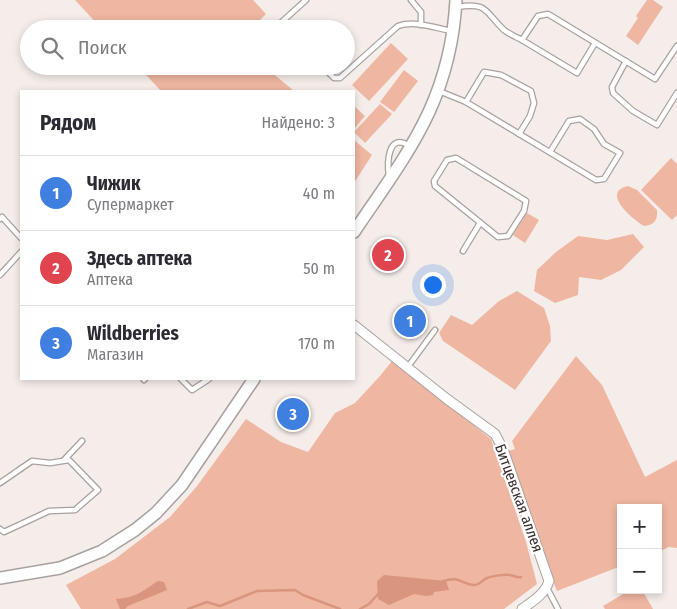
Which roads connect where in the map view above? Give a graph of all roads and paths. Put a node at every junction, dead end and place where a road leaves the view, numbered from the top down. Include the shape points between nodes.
1 (306, 0) edge
2 (410, 0) edge
3 (456, 4) edge
4 (284, 20) edge
5 (421, 25) junction
6 (452, 31) junction
7 (522, 40) junction
8 (595, 43) junction
9 (677, 46) edge
10 (626, 61) junction
11 (355, 65) edge
12 (331, 75) edge
13 (343, 75) edge
14 (438, 91) junction
15 (676, 93) edge
16 (466, 102) junction
17 (519, 134) junction
18 (550, 152) junction
19 (0, 219) edge
20 (480, 223) junction
21 (355, 231) edge
22 (20, 237) edge
23 (463, 251) dead end
24 (20, 253) edge
25 (0, 275) edge
26 (355, 326) edge
27 (435, 330) dead end
28 (407, 368) junction
29 (182, 380) edge
30 (208, 380) edge
31 (253, 380) edge
32 (82, 441) dead end
33 (63, 461) junction
34 (0, 484) edge
35 (0, 529) edge
36 (0, 578) edge
37 (546, 588) junction
38 (522, 609) edge
39 (558, 609) edge

1 - 4 lane
2 - 5 lane via 422,12
3 - 6 street
3 - 7 lane via 483,7 505,30
5 - 6 lane
5 - 11 lane via 398,26
6 - 14 street
7 - 8 lane via 538,16 548,14
7 - 8 lane via 577,73
8 - 10 lane
9 - 10 lane via 655,80
10 - 15 lane via 612,93 633,111 657,125
12 - 13 lane via 334,78
14 - 16 lane
14 - 21 street via 410,147
16 - 17 lane
16 - 17 lane via 484,72 501,74 531,91 534,103
17 - 18 lane
18 - 18 lane via 569,121 580,119 594,129 604,144 620,153 604,179 596,180
19 - 22 lane via 2,217
20 - 20 lane via 435,186 434,181 447,160 456,158 526,201 524,211 508,236 498,237
20 - 23 lane
24 - 25 lane
26 - 28 street, Битцевская аллея
27 - 28 lane
28 - 37 street, Битцевская аллея via 496,434 549,581
29 - 30 lane via 192,390
31 - 36 street via 182,484 156,513 135,530 102,551 60,568
32 - 33 lane
33 - 34 lane via 32,461
33 - 35 lane via 69,460 98,490 75,510 49,511 4,532
37 - 38 street
37 - 39 lane

